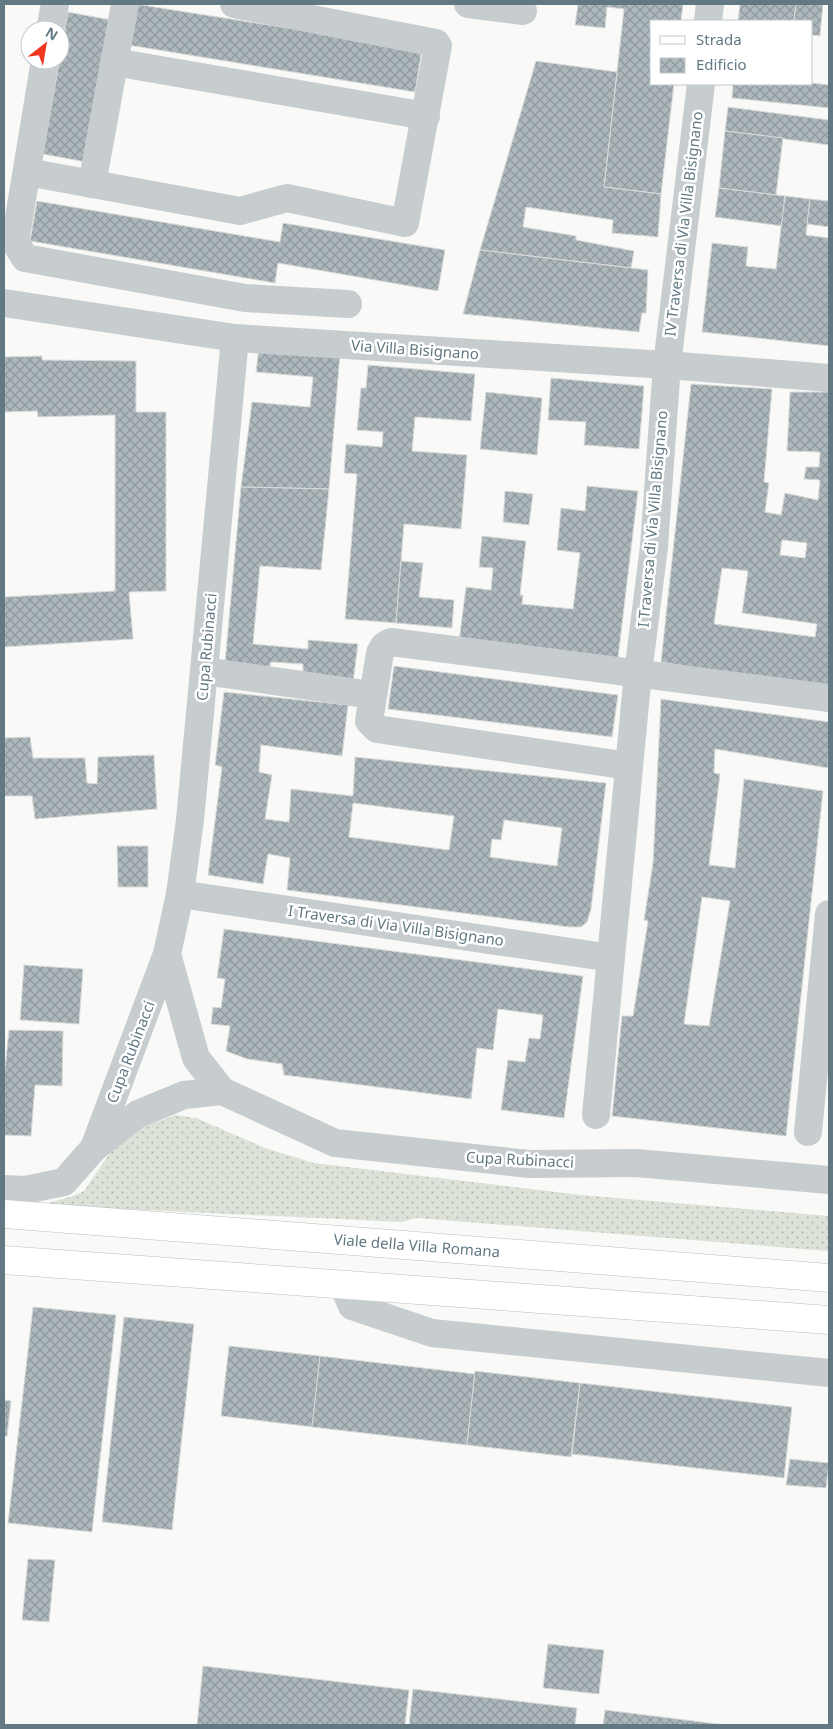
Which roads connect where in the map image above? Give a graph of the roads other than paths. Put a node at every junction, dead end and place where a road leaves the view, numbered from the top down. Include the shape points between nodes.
1 (54, 4) edge
2 (125, 4) edge
3 (234, 4) edge
4 (468, 4) edge
5 (710, 4) edge
6 (524, 11) dead end
7 (52, 20) edge
8 (708, 20) edge
9 (114, 62) junction
10 (43, 70) edge
11 (701, 85) edge
12 (426, 116) junction
13 (27, 172) junction
14 (92, 184) junction
15 (4, 303) edge
16 (348, 304) dead end
17 (234, 338) junction
18 (667, 365) junction
19 (829, 378) edge
20 (204, 671) junction
21 (638, 673) junction
22 (372, 695) junction
23 (829, 698) edge
24 (629, 766) junction
25 (180, 894) junction
26 (829, 914) edge
27 (168, 954) junction
28 (611, 958) junction
29 (222, 1091) junction
30 (596, 1115) dead end
31 (808, 1132) dead end
32 (94, 1148) junction
33 (829, 1180) edge
34 (4, 1189) edge
35 (4, 1214) edge
36 (4, 1260) edge
37 (829, 1278) edge
38 (343, 1285) junction
39 (829, 1320) edge
40 (829, 1373) edge

1 - 7 street
2 - 9 street
3 - 12 street via 436,43
4 - 6 street
5 - 8 street
9 - 12 street
9 - 14 street
10 - 13 street
11 - 18 street, IV Traversa di Via Villa Bisignano
12 - 14 street via 404,224 287,198 240,211
13 - 14 street
13 - 16 street via 16,242 25,258 245,298
15 - 17 street, Via Villa Bisignano
17 - 18 street, Via Villa Bisignano
17 - 20 street, Cupa Rubinacci
18 - 19 street, Via Villa Bisignano
18 - 21 street, I Traversa di Via Villa Bisignano via 654,547
20 - 22 street
20 - 25 street, Cupa Rubinacci
21 - 22 street via 391,642 380,653
21 - 23 street
21 - 24 street, I Traversa di Via Villa Bisignano
22 - 24 street via 369,721 377,729
24 - 28 street, I Traversa di Via Villa Bisignano
25 - 27 street, Cupa Rubinacci
25 - 28 street, I Traversa di Via Villa Bisignano
26 - 31 street
27 - 29 street, Cupa Rubinacci via 196,1058
27 - 32 street, Cupa Rubinacci
28 - 30 street, I Traversa di Via Villa Bisignano
29 - 32 street, Cupa Rubinacci via 184,1095 138,1114
29 - 33 street, Cupa Rubinacci via 335,1143 529,1164 636,1163
32 - 34 street, Cupa Rubinacci via 64,1182 25,1190
35 - 37 main road, Viale della Villa Romana
36 - 38 main road
38 - 39 main road
38 - 40 street via 352,1306 432,1333

